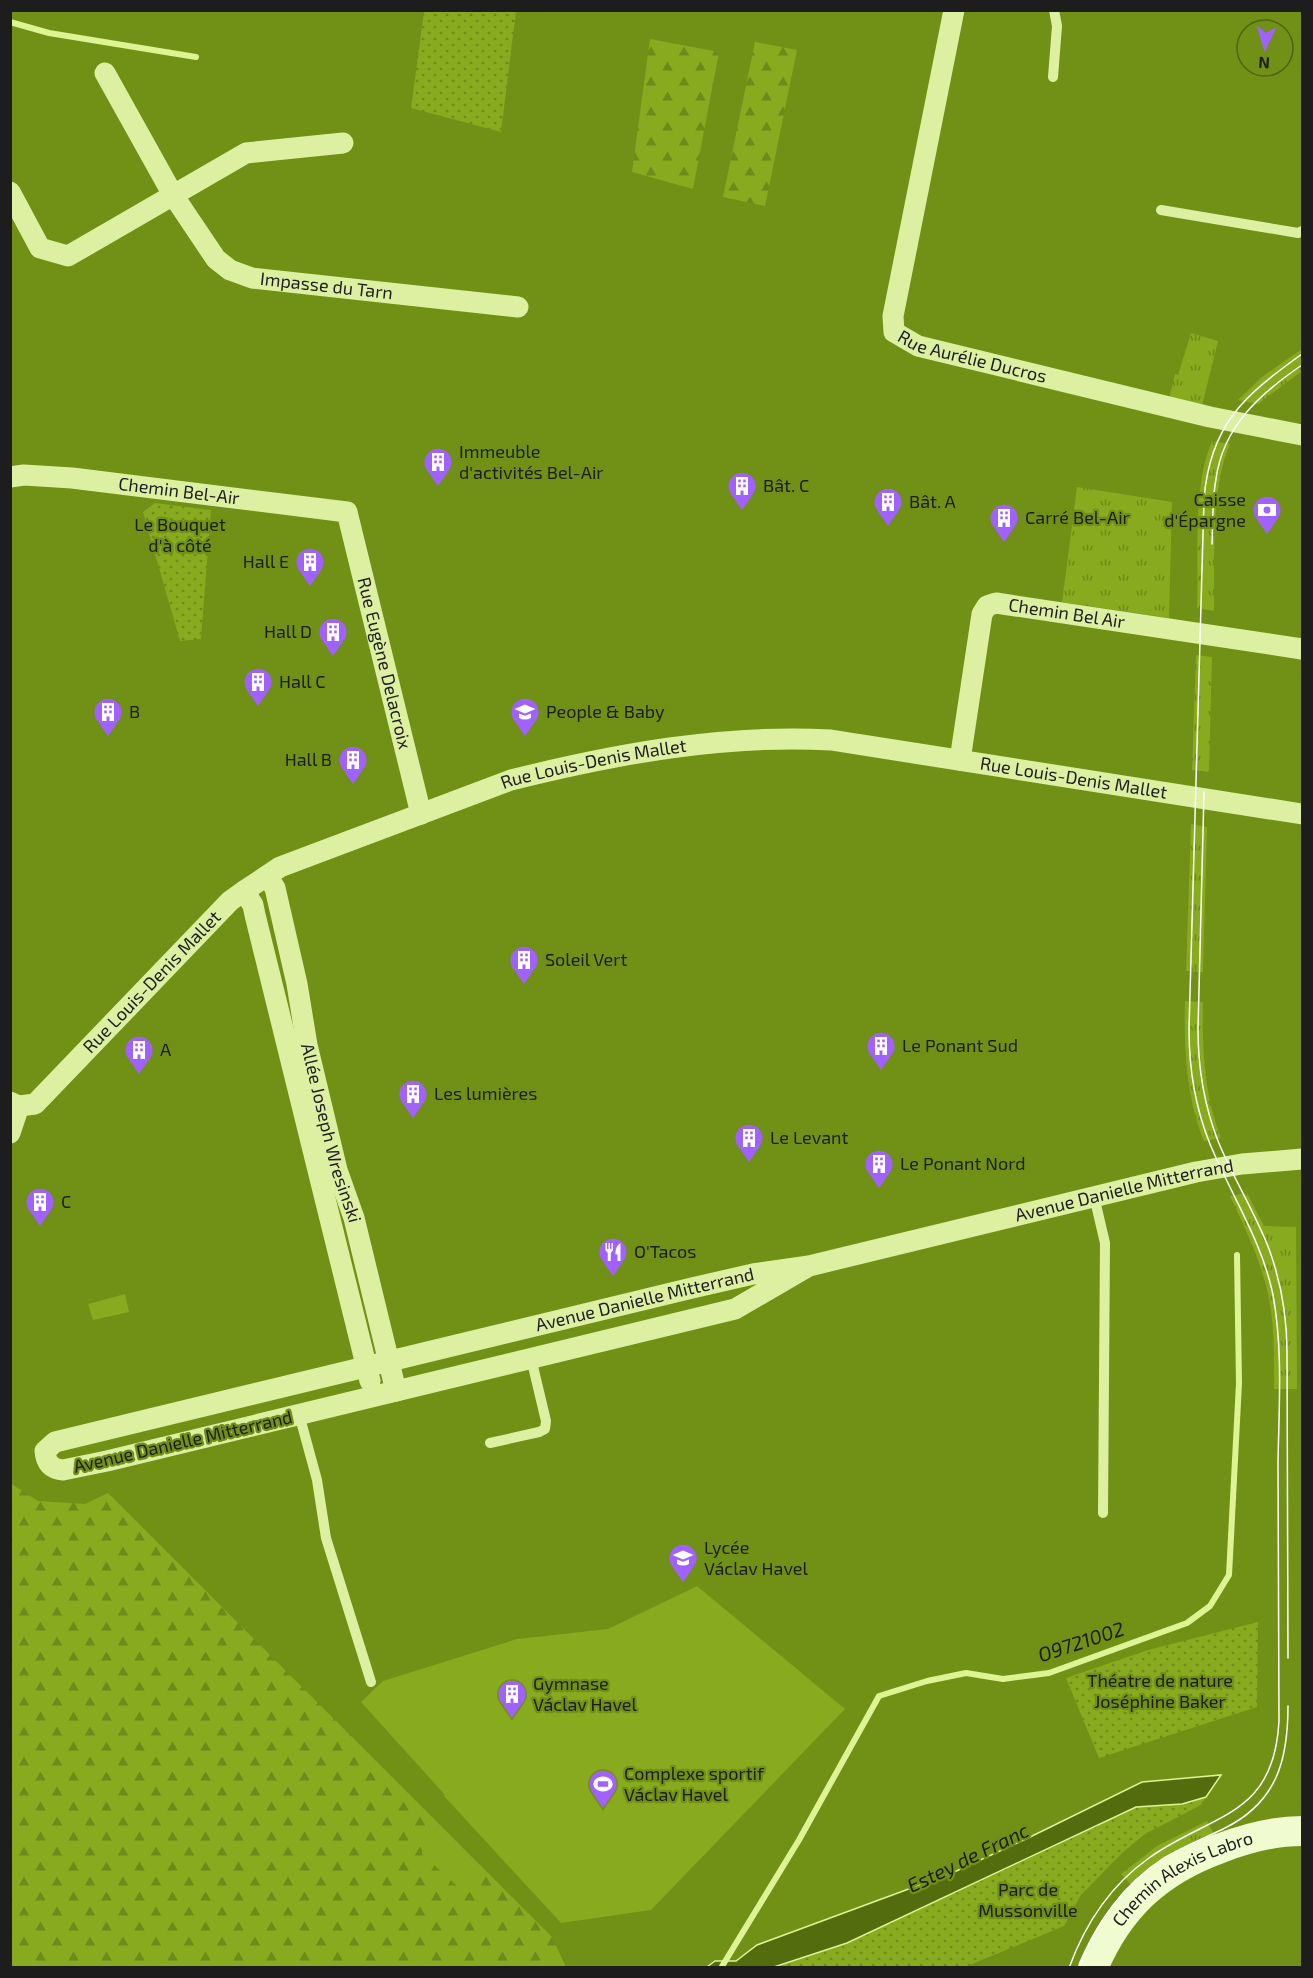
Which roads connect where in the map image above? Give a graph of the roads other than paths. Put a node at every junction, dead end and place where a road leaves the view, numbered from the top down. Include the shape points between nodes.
1 (954, 10) edge
2 (1054, 10) edge
3 (105, 74) dead end
4 (1053, 77) dead end
5 (343, 143) dead end
6 (10, 192) edge
7 (173, 195) junction
8 (1161, 210) dead end
9 (1302, 231) edge
10 (518, 307) dead end
11 (1302, 435) edge
12 (10, 477) edge
13 (347, 512) joint
14 (1302, 649) edge
15 (960, 760) junction
16 (421, 814) junction
17 (1302, 814) edge
18 (267, 876) junction
19 (244, 891) junction
20 (15, 1104) edge
21 (10, 1133) edge
22 (1302, 1159) edge
23 (1094, 1196) junction
24 (809, 1266) junction
25 (531, 1358) junction
26 (388, 1362) junction
27 (366, 1367) junction
28 (396, 1390) junction
29 (374, 1396) junction
30 (299, 1414) junction
31 (490, 1443) dead end
32 (1103, 1513) dead end
33 (371, 1682) dead end
34 (1302, 1831) edge
35 (1093, 1968) edge

1 - 11 street, Rue Aurélie Ducros via 893,316 894,332 918,346 1210,417
2 - 4 lane via 1057,26
3 - 7 street, Impasse du Tarn
5 - 7 street via 246,153
6 - 7 street via 40,248 68,256
7 - 10 street, Impasse du Tarn via 216,260 252,278
8 - 9 lane
12 - 13 street, Chemin Bel-Air via 72,478
13 - 16 street, Rue Eugène Delacroix
14 - 15 street, Chemin Bel Air via 996,603 987,606 982,614
15 - 16 street, Rue Louis-Denis Mallet via 831,740 715,742 619,756 522,777
15 - 17 street, Rue Louis-Denis Mallet
16 - 18 street, Rue Louis-Denis Mallet via 280,867
18 - 19 street, Rue Louis-Denis Mallet
18 - 26 street, Allée Joseph Wresinski via 274,888 312,1068 337,1170 354,1218
19 - 20 street, Rue Louis-Denis Mallet via 35,1104
19 - 27 street, Allée Joseph Wresinski via 253,905
20 - 21 street, Rue Louis-Denis Mallet
22 - 23 street, Avenue Danielle Mitterrand via 1268,1155
23 - 24 street, Avenue Danielle Mitterrand
23 - 32 lane via 1105,1242
24 - 25 street, Avenue Danielle Mitterrand via 735,1309
24 - 26 street, Avenue Danielle Mitterrand via 753,1274
25 - 28 street, Avenue Danielle Mitterrand
25 - 31 lane via 545,1429
26 - 27 street, Avenue Danielle Mitterrand
26 - 28 street, Allée Joseph Wresinski
27 - 29 street, Allée Joseph Wresinski
27 - 30 street, Avenue Danielle Mitterrand via 55,1442 45,1451 46,1459 63,1470
28 - 29 street, Avenue Danielle Mitterrand
29 - 30 street, Avenue Danielle Mitterrand
30 - 33 lane via 317,1480 326,1538
34 - 35 street, Chemin Alexis Labro via 1238,1842 1178,1866 1151,1885 1118,1920

